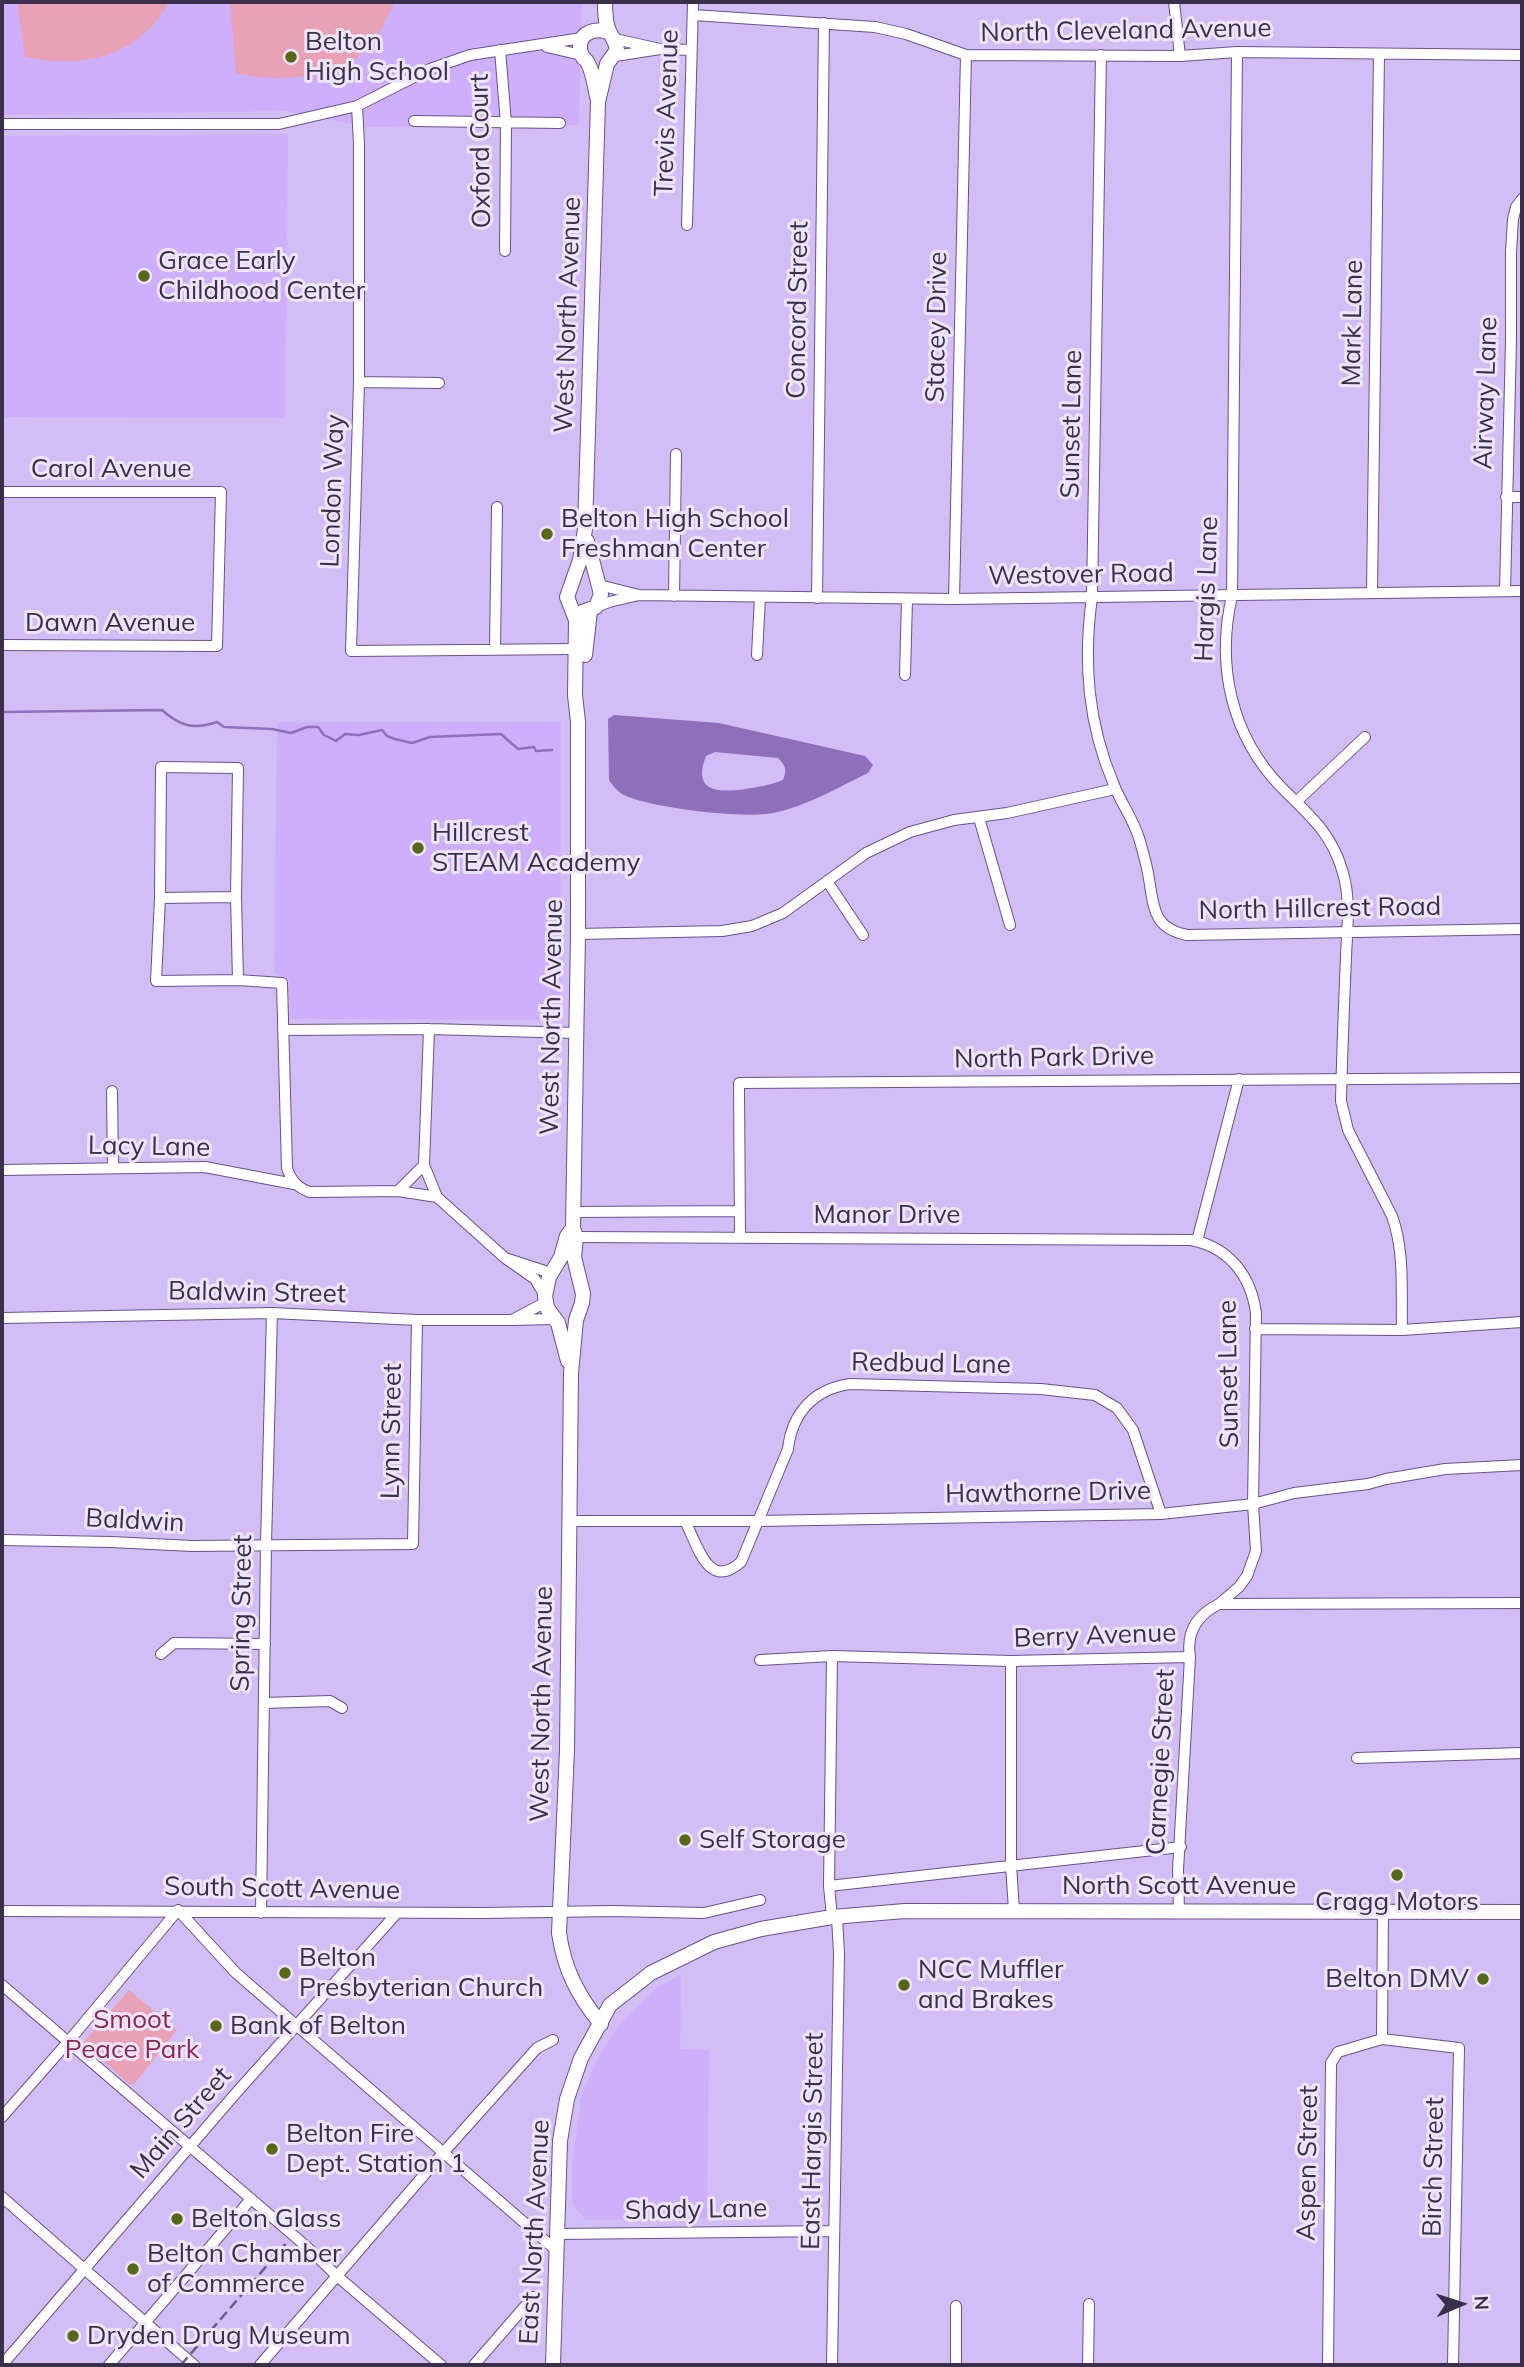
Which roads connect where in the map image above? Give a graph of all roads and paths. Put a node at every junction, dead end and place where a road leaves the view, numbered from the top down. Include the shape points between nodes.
1 (596, 2) edge
2 (605, 2) edge
3 (693, 2) edge
4 (1174, 2) edge
5 (693, 15) junction
6 (824, 23) junction
7 (588, 34) junction
8 (612, 36) junction
9 (541, 46) junction
10 (660, 49) junction
11 (500, 50) junction
12 (691, 50) junction
13 (1237, 51) junction
14 (1379, 54) junction
15 (966, 55) junction
16 (1101, 55) junction
17 (1522, 55) edge
18 (1180, 56) junction
19 (584, 58) junction
20 (611, 60) junction
21 (598, 102) junction
22 (357, 107) junction
23 (414, 121) dead end
24 (506, 123) junction
25 (560, 123) dead end
26 (2, 124) edge
27 (1522, 199) edge
28 (687, 225) dead end
29 (505, 251) dead end
30 (1517, 341) edge
31 (359, 382) junction
32 (439, 383) dead end
33 (676, 454) dead end
34 (2, 492) edge
35 (1506, 497) junction
36 (1522, 497) edge
37 (497, 508) dead end
38 (585, 529) junction
39 (573, 582) junction
40 (598, 585) junction
41 (1505, 591) junction
42 (1522, 591) edge
43 (1372, 592) junction
44 (639, 595) junction
45 (674, 596) junction
46 (1232, 596) junction
47 (760, 597) junction
48 (1092, 597) junction
49 (817, 598) junction
50 (907, 599) junction
51 (954, 599) junction
52 (571, 606) junction
53 (593, 609) junction
54 (2, 645) edge
55 (217, 646) joint
56 (495, 649) junction
57 (577, 649) junction
58 (757, 654) dead end
59 (905, 675) dead end
60 (578, 722) junction
61 (1365, 737) dead end
62 (1115, 789) junction
63 (1297, 801) junction
64 (979, 818) junction
65 (827, 881) junction
66 (236, 897) junction
67 (160, 898) junction
68 (1010, 925) dead end
69 (1522, 929) edge
70 (1346, 931) junction
71 (578, 934) junction
72 (863, 935) dead end
73 (238, 980) junction
74 (429, 1029) junction
75 (283, 1030) junction
76 (577, 1033) junction
77 (1342, 1078) junction
78 (1522, 1078) edge
79 (1239, 1079) junction
80 (112, 1091) dead end
81 (424, 1165) junction
82 (113, 1168) junction
83 (2, 1170) edge
84 (295, 1184) junction
85 (398, 1191) junction
86 (437, 1197) junction
87 (740, 1211) junction
88 (574, 1212) junction
89 (574, 1232) junction
90 (740, 1237) junction
91 (1197, 1241) junction
92 (505, 1258) junction
93 (553, 1271) junction
94 (576, 1271) junction
95 (545, 1299) junction
96 (272, 1313) junction
97 (2, 1318) edge
98 (417, 1320) junction
99 (512, 1320) junction
100 (576, 1320) junction
101 (556, 1321) junction
102 (1522, 1322) edge
103 (1255, 1329) junction
104 (1402, 1330) junction
105 (571, 1373) junction
106 (1522, 1465) edge
107 (1253, 1504) junction
108 (1161, 1514) junction
109 (570, 1521) junction
110 (685, 1521) junction
111 (758, 1521) junction
112 (2, 1541) edge
113 (265, 1544) junction
114 (413, 1544) joint
115 (1522, 1603) edge
116 (1219, 1604) junction
117 (265, 1644) junction
118 (161, 1654) dead end
119 (832, 1656) junction
120 (1190, 1657) junction
121 (760, 1660) dead end
122 (1011, 1661) junction
123 (264, 1703) junction
124 (342, 1708) dead end
125 (1522, 1753) edge
126 (1357, 1758) dead end
127 (1181, 1847) junction
128 (1011, 1865) junction
129 (829, 1886) junction
130 (760, 1900) dead end
131 (178, 1910) junction
132 (1014, 1910) junction
133 (2, 1911) edge
134 (562, 1911) junction
135 (1382, 1911) junction
136 (1179, 1912) junction
137 (1522, 1912) edge
138 (261, 1913) junction
139 (397, 1913) junction
140 (834, 1917) junction
141 (2, 1985) edge
142 (601, 2024) junction
143 (297, 2026) junction
144 (1381, 2039) junction
145 (553, 2040) dead end
146 (68, 2042) junction
147 (2, 2117) edge
148 (190, 2148) junction
149 (443, 2153) junction
150 (2, 2197) edge
151 (251, 2199) junction
152 (834, 2231) junction
153 (558, 2234) junction
154 (557, 2251) junction
155 (84, 2268) junction
156 (337, 2276) junction
157 (533, 2297) dead end
158 (1089, 2304) dead end
159 (956, 2306) dead end
160 (147, 2323) junction
161 (2, 2365) edge
162 (109, 2365) edge
163 (194, 2365) edge
164 (260, 2365) edge
165 (441, 2365) edge
166 (474, 2365) edge
167 (554, 2365) edge
168 (832, 2365) edge
169 (956, 2365) edge
170 (1088, 2365) edge
171 (1328, 2365) edge
172 (1453, 2365) edge

1 - 7 main road, West North Avenue
2 - 8 main road, West North Avenue
3 - 5 street, Trevis Avenue
4 - 18 street
5 - 6 street, North Cleveland Avenue
5 - 12 street, Trevis Avenue
6 - 15 street, North Cleveland Avenue via 875,27
6 - 49 street, Concord Street
7 - 8 main road via 602,29
7 - 9 street
7 - 19 main road, West North Avenue
8 - 10 street
8 - 20 main road, West North Avenue via 617,50
9 - 11 street
9 - 19 street
10 - 12 street
10 - 20 street
11 - 22 street via 430,69
11 - 24 street, Oxford Court
12 - 28 street, Trevis Avenue
13 - 14 street, North Cleveland Avenue
13 - 18 street, North Cleveland Avenue
13 - 46 street, Hargis Lane
14 - 17 street, North Cleveland Avenue
14 - 43 street, Mark Lane
15 - 16 street, North Cleveland Avenue
15 - 51 street, Stacey Drive
16 - 18 street, North Cleveland Avenue
16 - 48 street, Sunset Lane
19 - 20 main road via 597,66
19 - 21 main road, West North Avenue
20 - 21 main road, West North Avenue
21 - 38 main road, West North Avenue
22 - 26 street via 279,124
22 - 31 street, London Way
23 - 24 street
24 - 25 street
24 - 29 street, Oxford Court
27 - 30 street, Airway Lane via 1513,219
30 - 35 street, Airway Lane
31 - 32 street
31 - 56 street, London Way via 351,651
33 - 45 street
34 - 55 street, Carol Avenue via 221,492
35 - 36 street
35 - 41 street, Airway Lane
37 - 56 street
38 - 39 main road, West North Avenue
38 - 40 main road, West North Avenue
39 - 40 main road via 589,578
39 - 52 main road, West North Avenue via 567,591
40 - 44 street, Westover Road
40 - 53 main road, West North Avenue via 601,594
41 - 42 street, Westover Road
41 - 43 street, Westover Road
43 - 46 street, Westover Road
44 - 45 street, Westover Road
44 - 53 street, Westover Road
45 - 47 street, Westover Road
46 - 48 street, Westover Road
46 - 63 street, Hargis Lane via 1225,655 1236,715 1266,769
47 - 49 street, Westover Road
47 - 58 street
48 - 51 street, Westover Road
48 - 62 street, Sunset Lane via 1087,652 1090,702
49 - 50 street, Westover Road
50 - 51 street, Westover Road
50 - 59 street
52 - 53 main road via 580,611
52 - 57 main road, West North Avenue
53 - 60 main road, West North Avenue
54 - 55 street, Dawn Avenue
56 - 57 street, London Way
57 - 60 main road, West North Avenue
60 - 71 main road, West North Avenue
61 - 63 street
62 - 64 street
62 - 70 street, North Hillcrest Road via 1137,831 1156,914 1168,929 1187,935
63 - 70 street, Hargis Lane via 1320,825 1339,858 1348,895
64 - 65 street via 930,825 899,836
64 - 68 street
65 - 71 street via 783,913 752,926 722,931
65 - 72 street
66 - 67 street
66 - 67 street via 238,768 161,767
66 - 73 street
67 - 73 street via 156,981
69 - 70 street, North Hillcrest Road
70 - 77 street, Hargis Lane
71 - 76 main road, West North Avenue
73 - 75 street via 282,983
74 - 75 street
74 - 76 street
74 - 81 street
75 - 84 street via 287,1168
76 - 88 main road, West North Avenue
77 - 78 street, North Park Drive
77 - 79 street, North Park Drive
77 - 104 street, Hargis Lane via 1341,1101 1348,1130 1397,1231
79 - 87 street, North Park Drive via 739,1083
79 - 91 street
80 - 82 street
81 - 85 street
81 - 86 street
82 - 83 street, Lacy Lane
82 - 84 street, Lacy Lane via 205,1167
84 - 85 street, Lacy Lane via 310,1192
85 - 86 street, Lacy Lane
86 - 92 street
87 - 88 street
87 - 90 street, North Park Drive
88 - 89 main road, West North Avenue
89 - 90 street, Manor Drive
89 - 93 main road, West North Avenue via 566,1236
89 - 94 main road, West North Avenue
90 - 91 street, Manor Drive
91 - 103 street, Sunset Lane via 1227,1256 1244,1274 1254,1300
92 - 93 street
92 - 95 street via 535,1279
93 - 94 main road via 565,1266
93 - 95 main road, West North Avenue
94 - 100 main road, West North Avenue via 583,1294
95 - 99 street, Baldwin Street
95 - 101 main road, West North Avenue
96 - 97 street, Baldwin Street
96 - 98 street, Baldwin Street
96 - 113 street, Spring Street
98 - 99 street, Baldwin Street
98 - 114 street, Lynn Street
99 - 101 street, Baldwin Street
100 - 101 main road
100 - 105 main road, West North Avenue
101 - 105 main road, West North Avenue
102 - 104 street
103 - 104 street
103 - 107 street, Sunset Lane
105 - 109 main road, West North Avenue
106 - 107 street, Hawthorne Drive via 1424,1472
107 - 108 street, Hawthorne Drive
107 - 116 street, Sunset Lane via 1257,1538 1252,1564 1239,1587
108 - 111 street, Hawthorne Drive
108 - 111 street, Redbud Lane via 1133,1430 1117,1408 1095,1395 1041,1389 850,1384 816,1396 799,1414
109 - 110 street, Hawthorne Drive
109 - 134 main road, West North Avenue
110 - 111 street, Hawthorne Drive
110 - 111 street, Redbud Lane via 708,1568 720,1573 741,1562
112 - 113 street, Baldwin
113 - 114 street, Baldwin
113 - 117 street, Spring Street
115 - 116 street
116 - 120 street, Berry Avenue via 1193,1626
117 - 118 street via 174,1643
117 - 123 street, Spring Street
119 - 121 street, Berry Avenue
119 - 122 street, Berry Avenue
119 - 129 street, East Hargis Street
120 - 122 street, Berry Avenue
120 - 127 street, Carnegie Street
122 - 128 street
123 - 124 street via 330,1701
123 - 138 street, Spring Street
125 - 126 street
127 - 128 street
127 - 136 street, Carnegie Street
128 - 129 street
128 - 132 street
129 - 140 street, East Hargis Street
130 - 134 street via 704,1913
131 - 133 street, South Scott Avenue
131 - 138 street, South Scott Avenue
131 - 143 street via 236,1973
131 - 146 street
132 - 136 main road, North Scott Avenue
132 - 140 main road, North Scott Avenue via 905,1910
134 - 139 street, South Scott Avenue
134 - 142 main road, West North Avenue via 559,1933 566,1965 583,2002
135 - 136 main road, North Scott Avenue
135 - 137 main road, North Scott Avenue
135 - 144 street
138 - 139 street, South Scott Avenue
139 - 143 street, Main Street
140 - 142 main road, East North Avenue via 745,1933 695,1949 622,1994 610,2005
140 - 152 street, East Hargis Street via 839,1953
141 - 146 street
142 - 153 main road, East North Avenue via 581,2058 567,2099 560,2141
143 - 148 street, Main Street
143 - 149 street
144 - 171 street, Aspen Street via 1338,2052 1331,2063
144 - 172 street, Birch Street via 1459,2048
145 - 149 street via 537,2048
146 - 147 street
146 - 148 street
148 - 151 street
148 - 155 street, Main Street
149 - 154 street
149 - 156 street
150 - 155 street
151 - 156 street
151 - 160 street
152 - 153 street, Shady Lane
152 - 168 street, East Hargis Street
153 - 154 main road, East North Avenue
154 - 167 main road, East North Avenue
155 - 160 street
155 - 161 street, Main Street
156 - 164 street
156 - 165 street
157 - 166 street
158 - 170 street
159 - 169 street
160 - 162 street
160 - 163 street

